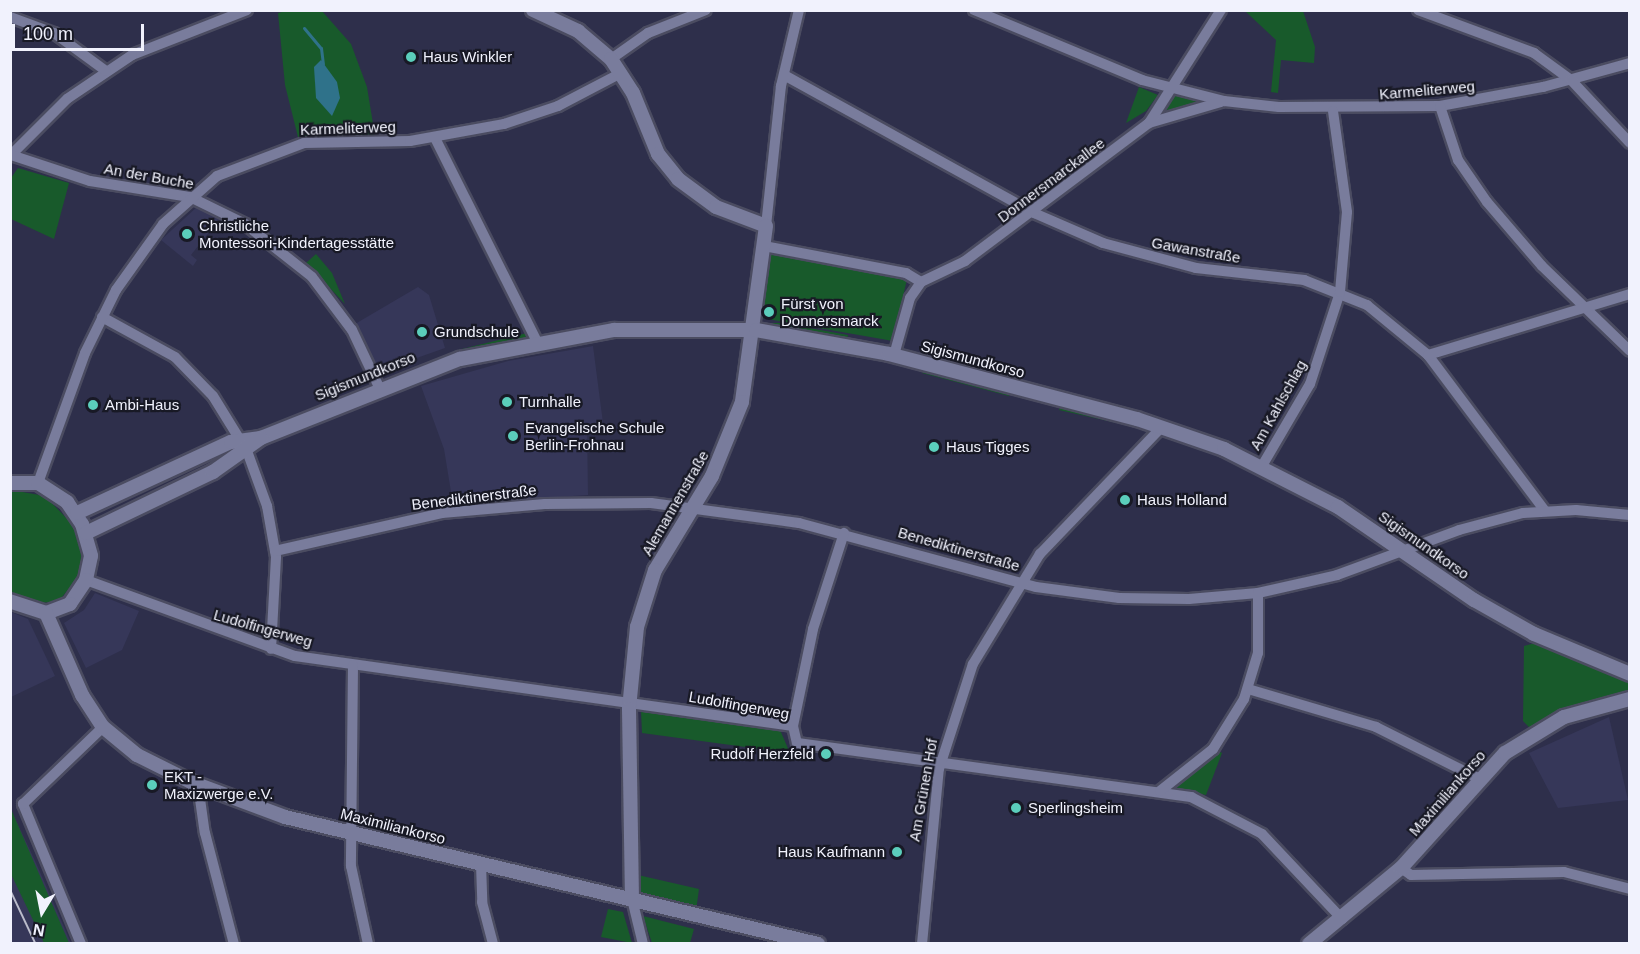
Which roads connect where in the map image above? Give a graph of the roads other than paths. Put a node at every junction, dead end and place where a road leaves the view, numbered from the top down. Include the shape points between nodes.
1 (247, 10) edge
2 (533, 10) edge
3 (705, 10) edge
4 (799, 10) edge
5 (974, 10) edge
6 (1221, 10) edge
7 (1418, 10) edge
8 (10, 17) edge
9 (611, 59) junction
10 (1629, 63) edge
11 (106, 71) junction
12 (621, 73) junction
13 (784, 75) junction
14 (1571, 80) junction
15 (1169, 88) junction
16 (1224, 101) junction
17 (1440, 106) junction
18 (1333, 111) junction
19 (1149, 123) junction
20 (435, 138) junction
21 (1629, 143) edge
22 (10, 155) edge
23 (190, 197) junction
24 (1034, 213) junction
25 (766, 226) junction
26 (764, 246) junction
27 (921, 282) junction
28 (1340, 292) junction
29 (1629, 294) edge
30 (1585, 307) junction
31 (102, 317) junction
32 (756, 330) junction
33 (536, 340) junction
34 (1629, 351) edge
35 (894, 355) junction
36 (1428, 355) junction
37 (379, 387) junction
38 (1162, 427) junction
39 (244, 445) junction
40 (1262, 466) junction
41 (10, 483) edge
42 (38, 483) junction
43 (693, 507) junction
44 (1545, 511) junction
45 (76, 513) junction
46 (1629, 515) edge
47 (86, 533) junction
48 (844, 533) junction
49 (275, 551) junction
50 (1405, 552) junction
51 (86, 580) junction
52 (1019, 583) junction
53 (1258, 592) junction
54 (10, 601) edge
55 (46, 613) junction
56 (271, 649) junction
57 (353, 665) junction
58 (1629, 674) edge
59 (1248, 689) junction
60 (1629, 699) edge
61 (629, 703) junction
62 (793, 726) junction
63 (103, 727) junction
64 (940, 763) junction
65 (1478, 778) junction
66 (204, 788) junction
67 (1160, 791) junction
68 (350, 833) junction
69 (481, 864) junction
70 (1401, 868) junction
71 (1629, 889) edge
72 (633, 899) junction
73 (1342, 919) junction
74 (81, 944) edge
75 (234, 944) edge
76 (368, 944) edge
77 (494, 944) edge
78 (643, 944) edge
79 (818, 944) edge
80 (922, 944) edge
81 (1309, 944) edge

1 - 11 street via 163,39
2 - 9 street via 578,32
3 - 9 street via 648,33
4 - 13 street, Alemannenstraße
5 - 15 street, Karmeliterweg
6 - 15 street, Donnersmarckallee
7 - 14 street via 1507,40
8 - 11 street via 54,33
9 - 12 street
10 - 14 street, Karmeliterweg
11 - 22 street via 46,117
12 - 20 street, Karmeliterweg via 558,106
12 - 25 street via 658,154 678,179 716,207
13 - 24 street, Gawanstraße
13 - 25 street, Alemannenstraße
14 - 17 street, Karmeliterweg
14 - 21 street
15 - 16 street, Karmeliterweg
15 - 19 street, Donnersmarckallee
16 - 18 street, Karmeliterweg
16 - 19 street, Karmeliterweg
17 - 18 street, Karmeliterweg
17 - 30 street via 1452,147 1471,181 1542,266
18 - 28 street, Am Kahlschlag via 1347,212
19 - 24 street, Donnersmarckallee
20 - 23 street, Karmeliterweg via 304,142 238,164
20 - 33 street
22 - 23 street, An der Buche via 90,181
23 - 31 street, Karmeliterweg via 135,260
23 - 37 street, An der Buche via 254,230 312,277 352,330
24 - 27 street, Donnersmarckallee via 942,276
24 - 28 street, Gawanstraße via 1142,256 1286,277
25 - 26 street, Alemannenstraße
26 - 27 street via 906,273
26 - 32 street, Alemannenstraße
27 - 35 street via 910,298
28 - 36 street, Gawanstraße via 1386,318
28 - 40 street, Am Kahlschlag via 1310,384
29 - 30 street
30 - 34 street
30 - 36 street
31 - 39 street via 175,357 213,396
31 - 42 street, Karmeliterweg
32 - 33 street, Sigismundkorso via 642,328
32 - 35 street, Sigismundkorso
32 - 43 street, Alemannenstraße via 736,422
33 - 37 street, Sigismundkorso
35 - 38 street, Sigismundkorso
36 - 44 street, Gawanstraße
37 - 39 street, Sigismundkorso
38 - 40 street, Sigismundkorso
38 - 52 street, Am Grünen Hof via 1063,527
39 - 45 street, Sigismundkorso
39 - 47 street, Sigismundkorso
39 - 49 street via 267,506
40 - 50 street, Sigismundkorso via 1338,507
41 - 42 street
42 - 45 street
43 - 48 street, Benediktinerstraße
43 - 49 street, Benediktinerstraße via 627,502 507,506 358,529
43 - 61 street, Alemannenstraße via 663,553 641,608
44 - 46 street, Benediktinerstraße
44 - 50 street, Benediktinerstraße via 1478,524
45 - 47 street
47 - 51 street via 91,556
48 - 52 street, Benediktinerstraße
48 - 62 street via 813,629
49 - 56 street
50 - 53 street, Benediktinerstraße via 1337,575
50 - 58 street, Sigismundkorso via 1534,633
51 - 55 street via 70,604
51 - 56 street, Ludolfingerweg
52 - 53 street, Benediktinerstraße via 1119,598
52 - 64 street, Am Grünen Hof via 973,664
53 - 59 street via 1259,645
54 - 55 street
55 - 63 street, Maximiliankorso via 82,695
56 - 57 street, Ludolfingerweg
57 - 61 street, Ludolfingerweg
57 - 68 street
59 - 65 street via 1376,727
59 - 67 street via 1213,749
60 - 65 street, Maximiliankorso via 1580,711 1530,734
61 - 62 street, Ludolfingerweg
61 - 72 street, Alemannenstraße
62 - 64 street, Ludolfingerweg via 797,743
63 - 66 street, Maximiliankorso via 137,755
63 - 74 street via 23,804
64 - 67 street, Ludolfingerweg
64 - 80 street, Am Grünen Hof
65 - 70 street, Maximiliankorso
66 - 68 street, Maximiliankorso
66 - 75 street via 200,799 206,833
67 - 73 street, Ludolfingerweg via 1212,805 1247,823
68 - 69 street, Maximiliankorso
68 - 76 street via 354,894
69 - 72 street, Maximiliankorso
69 - 77 street via 482,902
70 - 71 street via 1411,875 1564,872
70 - 73 street, Maximiliankorso
72 - 78 street, Alemannenstraße
72 - 79 street, Maximiliankorso
73 - 81 street, Maximiliankorso

